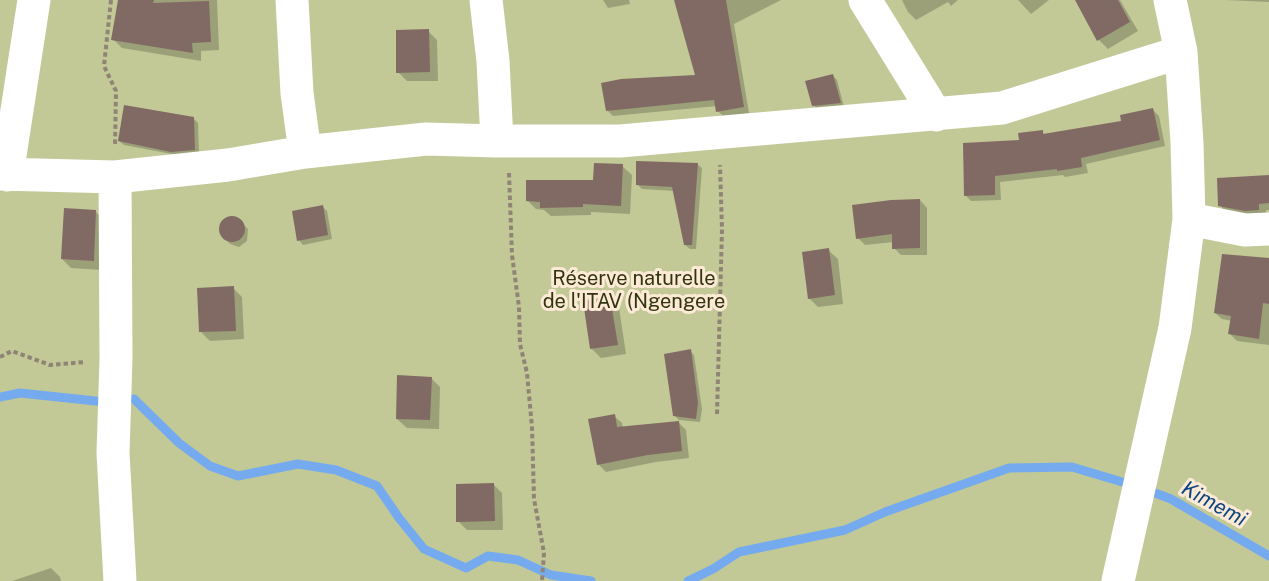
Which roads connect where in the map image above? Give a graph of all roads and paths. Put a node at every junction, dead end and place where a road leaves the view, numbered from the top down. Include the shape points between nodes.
1 (34, 0) edge
2 (111, 0) edge
3 (292, 0) edge
4 (486, 0) edge
5 (865, 0) edge
6 (1170, 0) edge
7 (1181, 52) junction
8 (936, 115) junction
9 (718, 131) junction
10 (497, 141) junction
11 (305, 152) junction
12 (4, 175) edge
13 (115, 177) junction
14 (1188, 219) junction
15 (1269, 229) edge
16 (0, 357) edge
17 (116, 359) junction
18 (717, 414) dead end
19 (120, 581) edge
20 (542, 581) edge
21 (1118, 581) edge

1 - 12 street
2 - 13 path via 104,66 116,91
3 - 11 street
4 - 10 street
5 - 8 street
6 - 7 street
7 - 8 street via 1002,108
7 - 14 street
8 - 9 street
9 - 10 street via 620,141
9 - 18 path via 722,229
10 - 11 street via 426,139
10 - 20 path via 511,177 512,255 532,427 534,499 544,553
11 - 13 street
12 - 13 street
13 - 17 street
14 - 15 street via 1245,230
14 - 21 street via 1175,328
16 - 17 path via 12,351 50,365
17 - 19 street via 113,453

